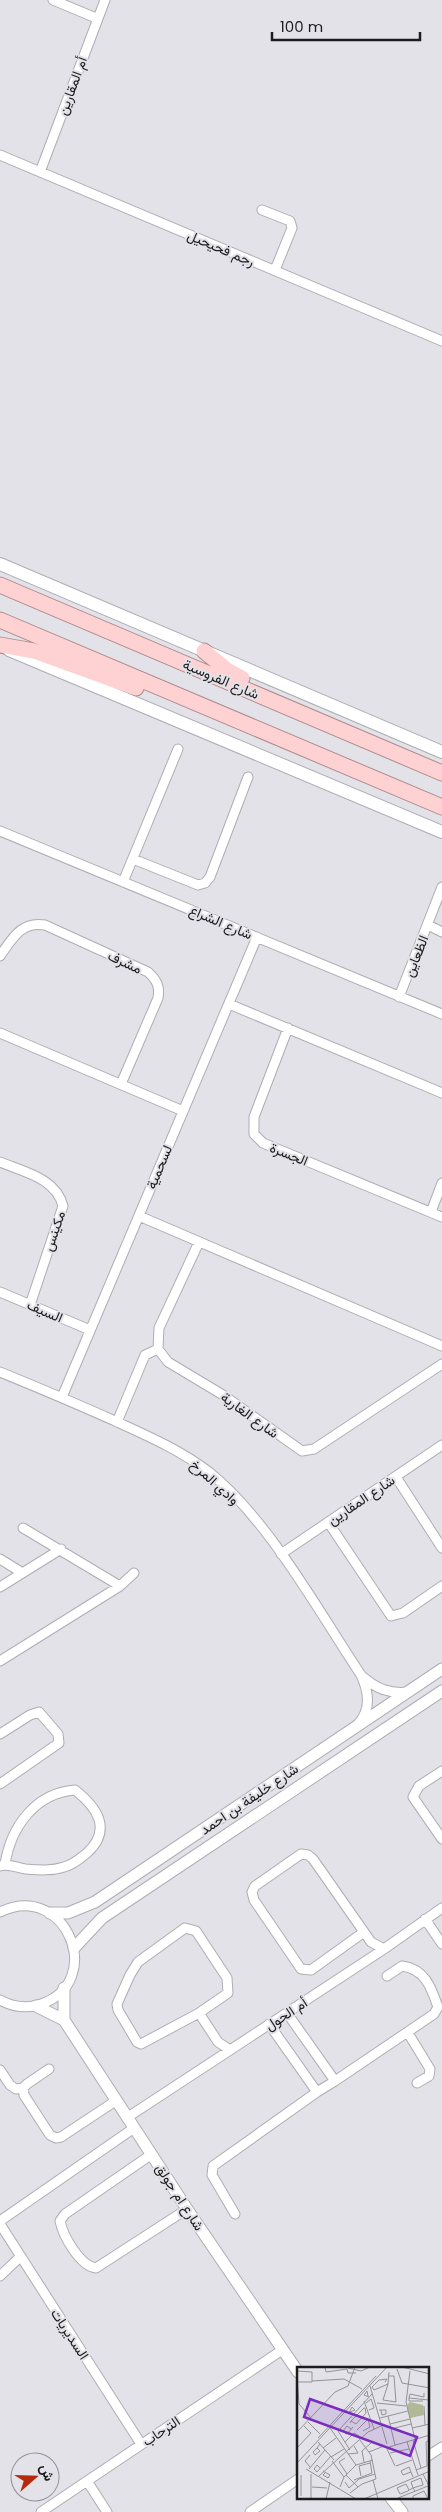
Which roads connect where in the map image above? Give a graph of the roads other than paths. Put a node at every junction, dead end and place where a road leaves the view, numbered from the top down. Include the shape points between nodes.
1 (53, 0) edge
2 (105, 0) edge
3 (96, 18) junction
4 (0, 155) edge
5 (40, 172) junction
6 (262, 210) dead end
7 (275, 270) junction
8 (442, 341) edge
9 (0, 564) edge
10 (0, 580) edge
11 (0, 585) edge
12 (23, 595) junction
13 (0, 620) edge
14 (0, 646) edge
15 (204, 651) junction
16 (185, 698) junction
17 (178, 748) dead end
18 (442, 752) edge
19 (395, 754) junction
20 (442, 774) edge
21 (248, 777) dead end
22 (442, 807) edge
23 (0, 831) edge
24 (442, 832) edge
25 (133, 859) junction
26 (123, 882) junction
27 (442, 887) edge
28 (438, 911) edge
29 (428, 925) junction
30 (442, 932) edge
31 (257, 938) junction
32 (0, 956) edge
33 (399, 997) junction
34 (229, 1004) junction
35 (442, 1014) edge
36 (288, 1028) junction
37 (0, 1033) edge
38 (121, 1084) junction
39 (442, 1093) edge
40 (183, 1111) junction
41 (0, 1162) edge
42 (442, 1183) edge
43 (431, 1212) junction
44 (139, 1216) junction
45 (442, 1217) edge
46 (199, 1242) junction
47 (0, 1292) edge
48 (30, 1305) junction
49 (90, 1330) junction
50 (442, 1346) edge
51 (158, 1349) junction
52 (442, 1364) edge
53 (0, 1372) edge
54 (62, 1397) junction
55 (117, 1422) junction
56 (442, 1445) edge
57 (396, 1477) junction
58 (328, 1522) junction
59 (23, 1528) dead end
60 (442, 1548) edge
61 (61, 1549) junction
62 (280, 1554) junction
63 (0, 1559) edge
64 (22, 1572) junction
65 (134, 1573) dead end
66 (120, 1586) junction
67 (442, 1586) edge
68 (0, 1587) edge
69 (0, 1661) edge
70 (442, 1669) edge
71 (361, 1675) junction
72 (442, 1691) edge
73 (408, 1692) junction
74 (353, 1729) junction
75 (0, 1734) edge
76 (442, 1771) edge
77 (0, 1784) edge
78 (442, 1839) edge
79 (2, 1865) edge
80 (4, 1908) edge
81 (442, 1908) edge
82 (0, 1912) edge
83 (50, 1913) junction
84 (425, 1919) junction
85 (364, 1932) junction
86 (442, 1944) edge
87 (74, 1948) junction
88 (384, 1949) junction
89 (387, 1976) dead end
90 (64, 1988) junction
91 (1, 2001) edge
92 (36, 2006) junction
93 (199, 2013) junction
94 (287, 2013) junction
95 (64, 2020) junction
96 (270, 2024) junction
97 (408, 2033) junction
98 (230, 2050) junction
99 (49, 2069) dead end
100 (0, 2070) edge
101 (335, 2081) junction
102 (418, 2083) dead end
103 (23, 2088) junction
104 (317, 2092) junction
105 (117, 2100) junction
106 (128, 2117) junction
107 (134, 2128) junction
108 (152, 2154) junction
109 (187, 2209) junction
110 (235, 2214) dead end
111 (0, 2222) edge
112 (20, 2257) junction
113 (0, 2276) edge
114 (282, 2350) junction
115 (297, 2371) edge
116 (141, 2444) junction
117 (442, 2447) edge
118 (430, 2455) edge
119 (297, 2480) edge
120 (86, 2481) junction
121 (393, 2500) edge
122 (262, 2509) edge
123 (41, 2512) edge
124 (107, 2512) edge
125 (250, 2512) edge
126 (402, 2512) edge

1 - 3 street
2 - 3 street, أم المقارين
3 - 5 street, أم المقارين
4 - 5 street, رجم فحيحيل
5 - 7 street, رجم فحيحيل
6 - 7 street via 290,221 292,228
7 - 8 street, رجم فحيحيل
9 - 15 main road, شارع الفروسية
10 - 12 highway
11 - 12 highway, شارع الفروسية
12 - 19 highway, شارع الفروسية
13 - 16 highway
14 - 16 highway via 34,651 151,693
14 - 24 main road
15 - 18 main road, شارع الفروسية
15 - 19 highway via 239,677 363,733
16 - 22 highway
17 - 25 street
19 - 20 highway, شارع الفروسية
21 - 25 street via 205,883 198,885
23 - 26 street, شارع الشراع
25 - 26 street
26 - 31 street, شارع الشراع
27 - 28 street, الظعاين
28 - 29 street, الظعاين
29 - 30 street
29 - 33 street, الظعاين
31 - 33 street, شارع الشراع
31 - 34 street, لسحمية
32 - 38 street, مشرف via 21,929 45,925 154,977 158,983 158,998
33 - 35 street, شارع الشراع
34 - 36 street
34 - 40 street, لسحمية
36 - 39 street
36 - 43 street, الجسرة via 254,1117 254,1134 263,1143
37 - 38 street
38 - 40 street
40 - 44 street, لسحمية
41 - 48 street, مكينس via 51,1184 61,1196 63,1206
42 - 43 street
43 - 45 street, الجسرة
44 - 46 street
44 - 49 street, لسحمية
46 - 50 street
46 - 51 street via 159,1328
47 - 48 street, السيف
48 - 49 street, السيف
49 - 54 street, لسحمية
51 - 52 street, شارع الغارية via 168,1362 223,1395 302,1451 314,1448
51 - 55 street via 145,1355
53 - 54 street, وادي المرخ
54 - 55 street, وادي المرخ
55 - 62 street, وادي المرخ via 170,1446 208,1471 230,1490
56 - 57 street, شارع المقارين
57 - 58 street, شارع المقارين
57 - 60 street
58 - 62 street, شارع المقارين
58 - 67 street via 391,1616 403,1613
59 - 61 street
61 - 64 street
61 - 66 street
62 - 71 street, وادي المرخ
63 - 64 street
64 - 68 street
65 - 66 street
66 - 69 street
70 - 73 street, شارع خليفة بن احمد
71 - 73 street, وادي المرخ via 378,1688
71 - 74 street, وادي المرخ via 368,1698 366,1710
72 - 87 street, شارع خليفة بن احمد via 102,1918
73 - 74 street, شارع خليفة بن احمد
74 - 83 street, شارع خليفة بن احمد via 95,1902 68,1913
75 - 77 street via 39,1712 58,1734 59,1744
76 - 78 street via 419,1786 413,1796
79 - 79 street via 46,1870 65,1867 80,1859 98,1843 102,1831 84,1797 75,1790 58,1791 33,1809 10,1838
80 - 82 street
80 - 83 street via 34,1907
81 - 84 street, أم الحول
83 - 87 street via 68,1932
84 - 86 street
84 - 88 street, أم الحول
85 - 85 street via 308,1855 302,1854 255,1886 252,1892 254,1900 300,1969 311,1970
85 - 88 street via 371,1942
87 - 90 street via 74,1965
88 - 94 street, أم الحول
89 - 97 street via 402,1966 413,1967 421,1972 434,1994 438,2007 434,2014
90 - 92 street
90 - 95 street
91 - 92 street via 18,2007
92 - 95 street, شارع ام جولق
93 - 93 street via 228,1993 229,1986 196,1931 185,1928 138,1962 130,1974 118,2010 141,2044
93 - 98 street via 218,2042
94 - 96 street, أم الحول
94 - 101 street
95 - 105 street, شارع ام جولق
96 - 98 street, أم الحول
96 - 104 street
97 - 101 street
97 - 102 street via 430,2069 429,2076
98 - 106 street, أم الحول
99 - 103 street
100 - 103 street via 10,2085 16,2089
101 - 104 street
103 - 105 street via 24,2095 50,2135 56,2138
104 - 110 street via 213,2166 212,2175
105 - 106 street, شارع ام جولق
106 - 107 street, شارع ام جولق
107 - 108 street, شارع ام جولق
107 - 111 street
108 - 109 street, شارع ام جولق
108 - 109 street via 64,2214 60,2221 62,2231 83,2262 96,2268
109 - 114 street, شارع ام جولق
111 - 112 street, السديريات
112 - 113 street
112 - 116 street, السديريات
114 - 115 street, شارع ام جولق
114 - 116 street, الترحاب
116 - 120 street, الترحاب
117 - 118 street
119 - 122 street
120 - 123 street, الترحاب
120 - 124 street
121 - 126 street
122 - 125 street

